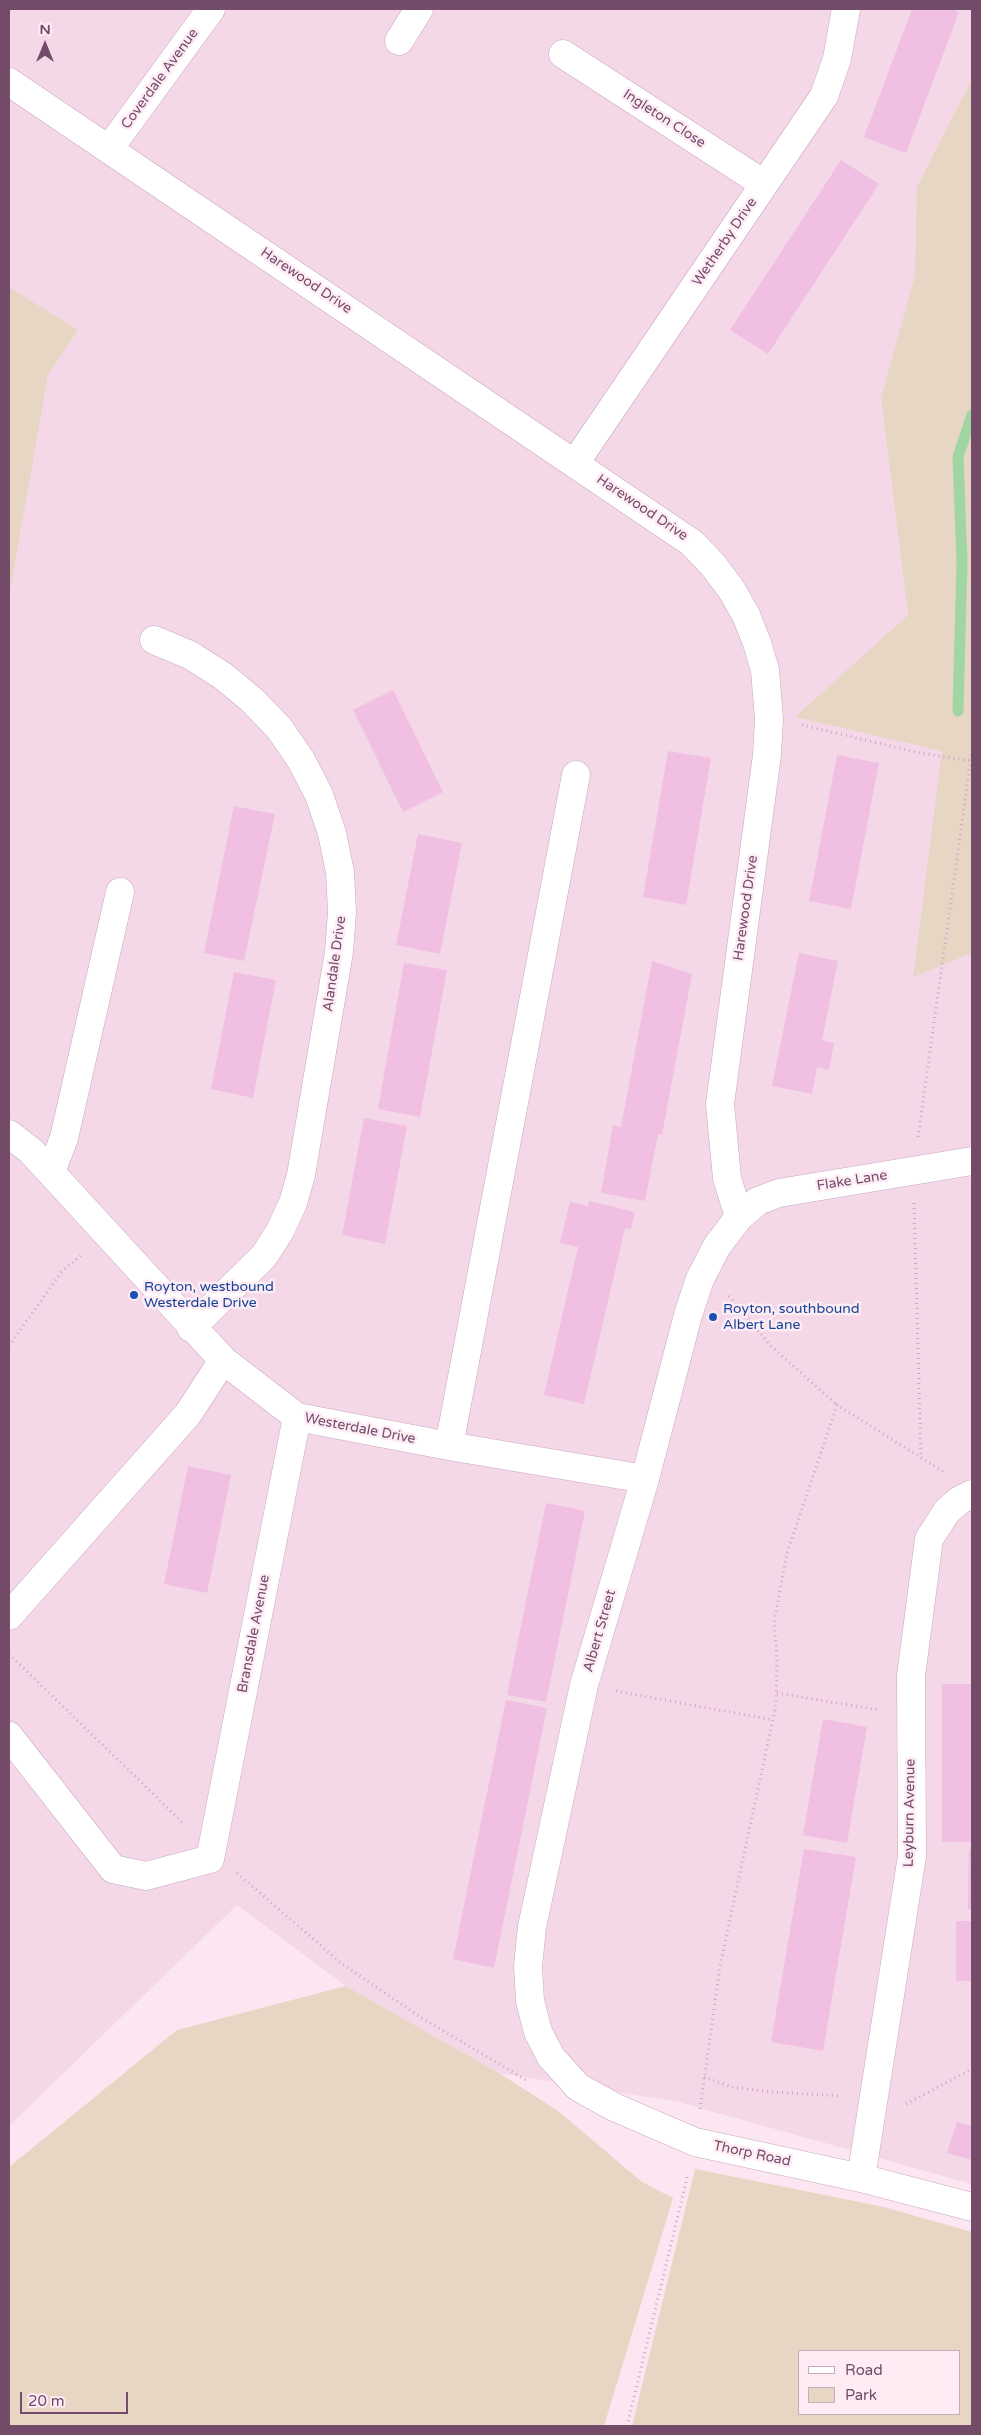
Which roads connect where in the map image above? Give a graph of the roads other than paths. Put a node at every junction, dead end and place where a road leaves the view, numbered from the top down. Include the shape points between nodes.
1 (211, 9) edge
2 (419, 9) edge
3 (846, 9) edge
4 (400, 40) dead end
5 (563, 54) dead end
6 (9, 82) edge
7 (110, 149) junction
8 (764, 184) junction
9 (575, 463) junction
10 (154, 640) dead end
11 (576, 775) dead end
12 (120, 892) dead end
13 (9, 1134) edge
14 (972, 1162) edge
15 (50, 1172) junction
16 (739, 1217) junction
17 (192, 1328) junction
18 (223, 1360) junction
19 (297, 1417) junction
20 (449, 1446) junction
21 (645, 1479) junction
22 (966, 1497) edge
23 (9, 1616) edge
24 (9, 1736) edge
25 (551, 2057) joint
26 (861, 2178) junction
27 (972, 2207) edge

1 - 7 street, Coverdale Avenue
2 - 4 street
3 - 8 street, Wetherby Drive via 837,59 824,96
5 - 8 street, Ingleton Close
6 - 7 street, Harewood Drive
7 - 9 street, Harewood Drive
8 - 9 street, Wetherby Drive
9 - 16 street, Harewood Drive via 692,543 713,565 746,615 766,680 767,756 720,1104 727,1178
10 - 17 street, Alandale Drive via 190,655 223,676 279,728 319,795 332,833 342,896 339,952 302,1175 293,1203 264,1256
11 - 20 street
12 - 15 street via 64,1138
13 - 15 street, Westerdale Drive
14 - 16 street, Flake Lane via 779,1193 758,1201
15 - 17 street, Westerdale Drive
16 - 21 street, Albert Street via 717,1246 700,1279
17 - 18 street, Westerdale Drive
18 - 19 street, Westerdale Drive
18 - 23 street via 188,1414
19 - 20 street, Westerdale Drive
19 - 24 street, Bransdale Avenue via 210,1859 146,1876 113,1869
20 - 21 street, Westerdale Drive
21 - 25 street, Albert Street via 584,1685 532,1927 528,1966 530,2001 538,2032
22 - 26 street, Leyburn Avenue via 947,1511 929,1539 911,1676 912,1856
25 - 26 street, Thorp Road via 578,2087 614,2107 696,2142
26 - 27 street, Thorp Road

